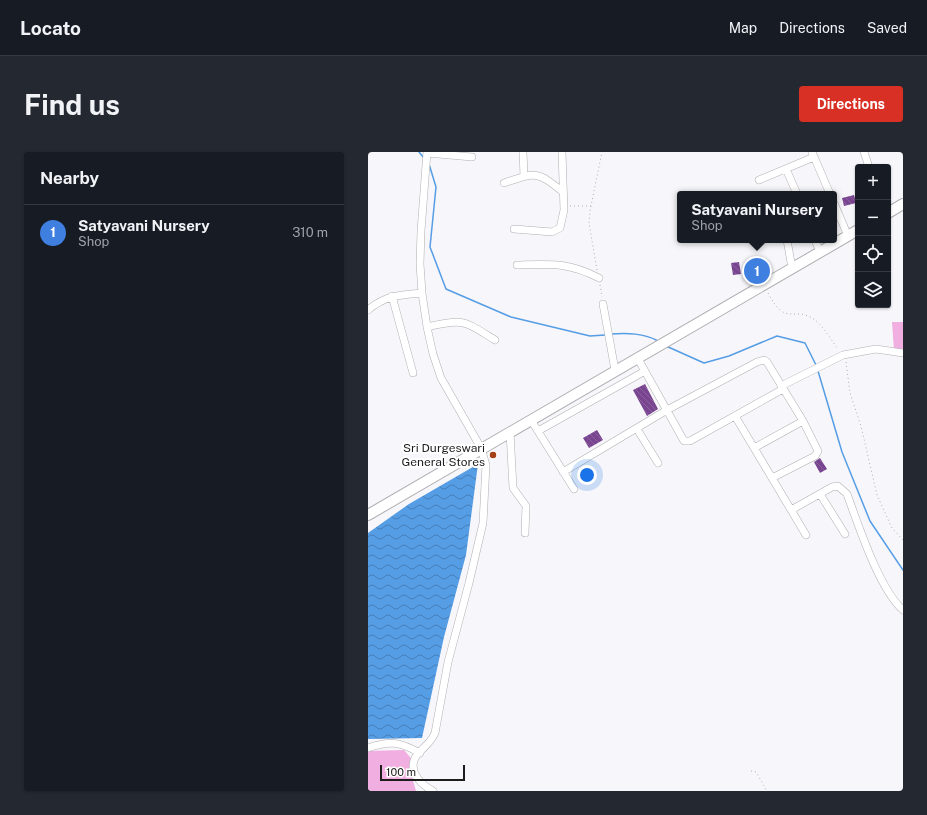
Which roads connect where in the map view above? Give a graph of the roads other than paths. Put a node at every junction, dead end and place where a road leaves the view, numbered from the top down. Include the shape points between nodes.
1 (523, 152) edge
2 (562, 152) edge
3 (864, 152) edge
4 (427, 153) edge
5 (813, 155) edge
6 (472, 157) dead end
7 (868, 164) edge
8 (786, 169) junction
9 (524, 176) junction
10 (759, 180) dead end
11 (504, 183) dead end
12 (795, 191) edge
13 (829, 191) edge
14 (563, 192) junction
15 (903, 204) edge
16 (837, 210) edge
17 (891, 211) edge
18 (514, 229) dead end
19 (855, 232) edge
20 (848, 236) junction
21 (837, 242) edge
22 (788, 243) edge
23 (816, 243) edge
24 (836, 243) edge
25 (820, 252) junction
26 (517, 264) dead end
27 (792, 268) junction
28 (599, 278) road end
29 (422, 293) junction
30 (392, 296) junction
31 (603, 304) road end
32 (368, 310) edge
33 (427, 327) junction
34 (495, 340) dead end
35 (903, 353) edge
36 (637, 358) junction
37 (615, 370) junction
38 (645, 371) junction
39 (413, 373) dead end
40 (782, 388) junction
41 (667, 410) junction
42 (735, 416) junction
43 (531, 420) junction
44 (803, 421) junction
45 (637, 429) junction
46 (538, 431) junction
47 (510, 432) junction
48 (482, 448) junction
49 (754, 448) junction
50 (658, 463) dead end
51 (563, 472) junction
52 (772, 478) junction
53 (574, 489) dead end
54 (820, 494) junction
55 (791, 510) junction
56 (368, 515) edge
57 (524, 533) dead end
58 (845, 534) dead end
59 (806, 535) dead end
60 (903, 610) edge
61 (368, 748) edge
62 (420, 753) junction
63 (419, 782) junction
64 (418, 790) edge
65 (434, 791) edge

1 - 9 street
2 - 14 street
3 - 7 street
4 - 6 street
4 - 29 street via 420,231
5 - 8 street
5 - 13 street
8 - 10 street
8 - 12 street
9 - 11 street
9 - 14 street via 539,175
14 - 18 street via 563,220 557,231
15 - 17 highway
16 - 20 street
19 - 20 highway
20 - 21 highway
22 - 27 street
23 - 25 street
24 - 25 highway
25 - 27 highway
26 - 28 street via 563,264
27 - 36 highway
29 - 30 street
29 - 33 street
30 - 32 street via 378,301
30 - 39 street
31 - 37 street
33 - 34 street via 463,322
33 - 48 street via 432,354 441,378
35 - 40 street via 876,349 843,355
36 - 37 highway
36 - 38 street
37 - 43 highway
38 - 41 street
38 - 46 street
40 - 41 street via 768,362 761,360
40 - 42 street
40 - 44 street
41 - 42 street via 682,439 687,442
41 - 45 street
42 - 49 street
43 - 46 street
43 - 47 highway
44 - 49 street
44 - 52 street via 817,447 817,454
45 - 50 street
45 - 51 street
46 - 51 street
47 - 48 highway
47 - 57 street via 514,488 526,506
48 - 56 highway
48 - 62 street via 486,465 477,552 448,662 434,733 431,741
49 - 52 street
51 - 53 street
52 - 55 street
54 - 55 street
54 - 58 street
54 - 60 street via 838,486 846,494 880,574 892,598
55 - 59 street
61 - 62 street via 395,742
62 - 63 street via 415,759 414,767
63 - 64 street
63 - 65 street

